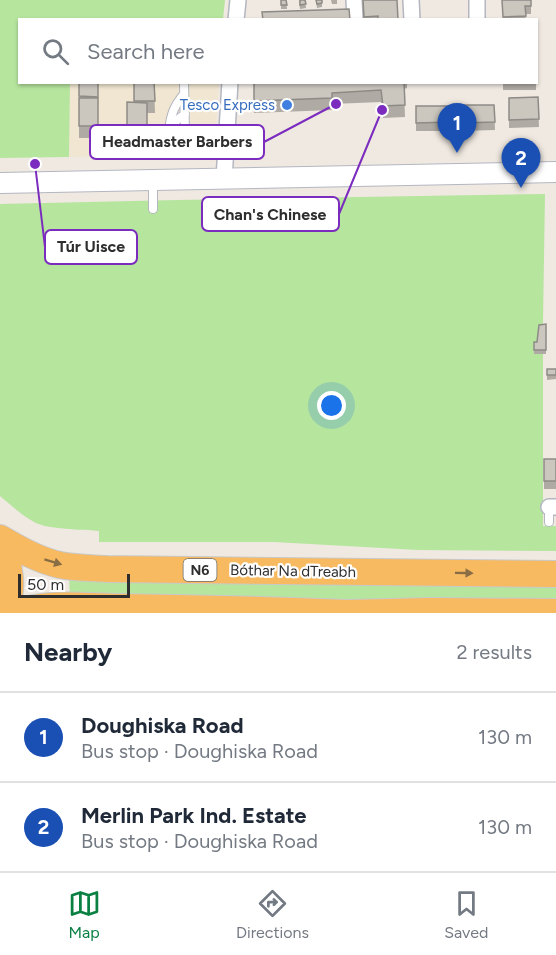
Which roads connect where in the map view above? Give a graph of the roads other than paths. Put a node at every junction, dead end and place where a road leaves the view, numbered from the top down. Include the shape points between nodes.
1 (238, 0) edge
2 (354, 0) edge
3 (411, 0) edge
4 (477, 0) edge
5 (236, 18) edge
6 (355, 18) edge
7 (412, 18) edge
8 (477, 18) edge
9 (184, 84) edge
10 (230, 84) edge
11 (184, 94) junction
12 (184, 114) junction
13 (168, 132) junction
14 (556, 172) edge
15 (224, 179) junction
16 (153, 181) junction
17 (0, 183) edge
18 (153, 209) dead end
19 (0, 540) edge
20 (556, 574) edge
21 (556, 612) edge
22 (4, 613) edge
23 (16, 613) edge
24 (347, 613) edge

1 - 5 street
2 - 6 street
3 - 7 street
4 - 8 street
9 - 11 lane
10 - 15 street
11 - 12 lane
11 - 13 lane via 171,114
12 - 13 lane
12 - 13 lane via 182,142 171,142
14 - 15 street
15 - 16 street
16 - 17 street
16 - 18 lane
19 -> 20 highway, Bóthar Na dTreabh / N6 via 44,560 85,568
19 - 22 highway, N6 via 10,575
21 - 24 highway
23 - 24 highway via 69,606

